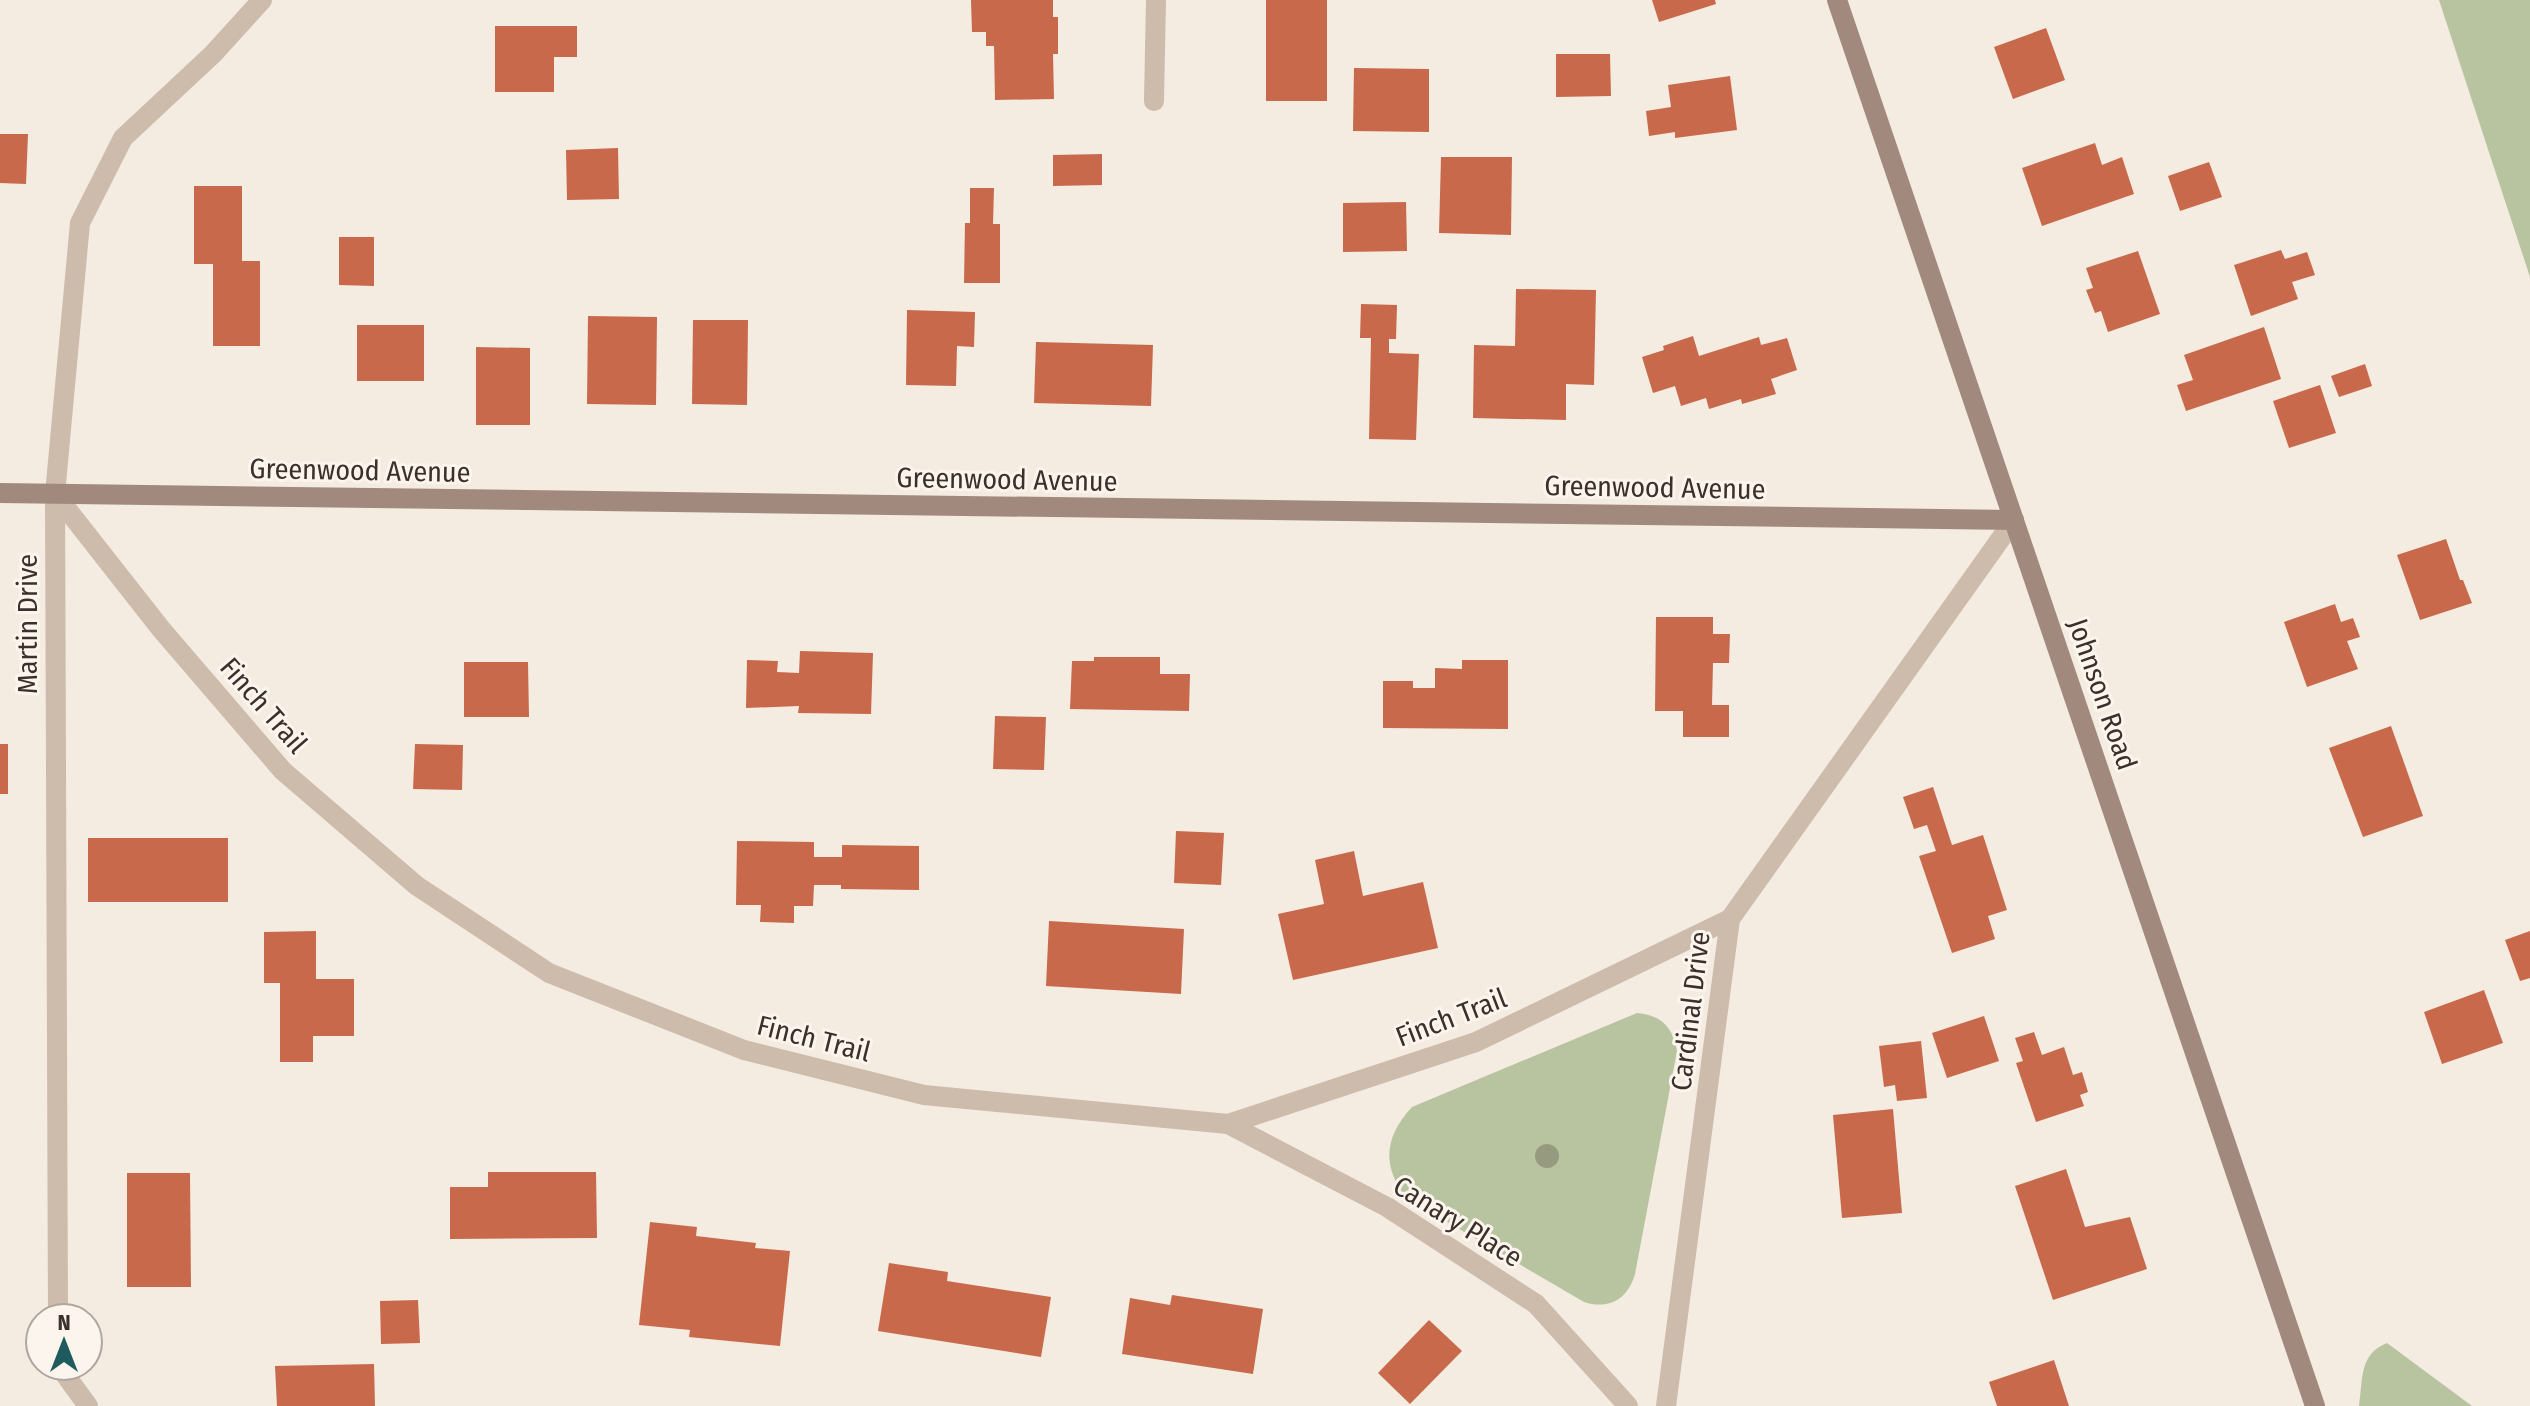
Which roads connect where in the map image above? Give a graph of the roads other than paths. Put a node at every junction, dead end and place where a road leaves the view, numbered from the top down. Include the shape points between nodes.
1 (262, 0) edge
2 (1156, 0) edge
3 (1837, 0) edge
4 (1154, 101) dead end
5 (0, 493) edge
6 (55, 494) junction
7 (2014, 520) junction
8 (1730, 919) junction
9 (1228, 1124) junction
10 (58, 1302) edge
11 (71, 1382) edge
12 (88, 1406) edge
13 (1628, 1406) edge
14 (1666, 1406) edge
15 (2315, 1406) edge

1 - 6 street, Martin Drive via 123,138 80,223
2 - 4 street
3 - 7 street, Johnson Road
5 - 6 street, Greenwood Avenue
6 - 7 street, Greenwood Avenue
6 - 9 street, Finch Trail via 283,771 417,886 549,973 744,1050 924,1095
6 - 10 street, Martin Drive
7 - 8 street, Cardinal Drive
7 - 15 street, Johnson Road
8 - 9 street, Finch Trail via 1476,1042
8 - 14 street, Cardinal Drive
9 - 13 street, Canary Place via 1387,1207 1536,1304
11 - 12 street

